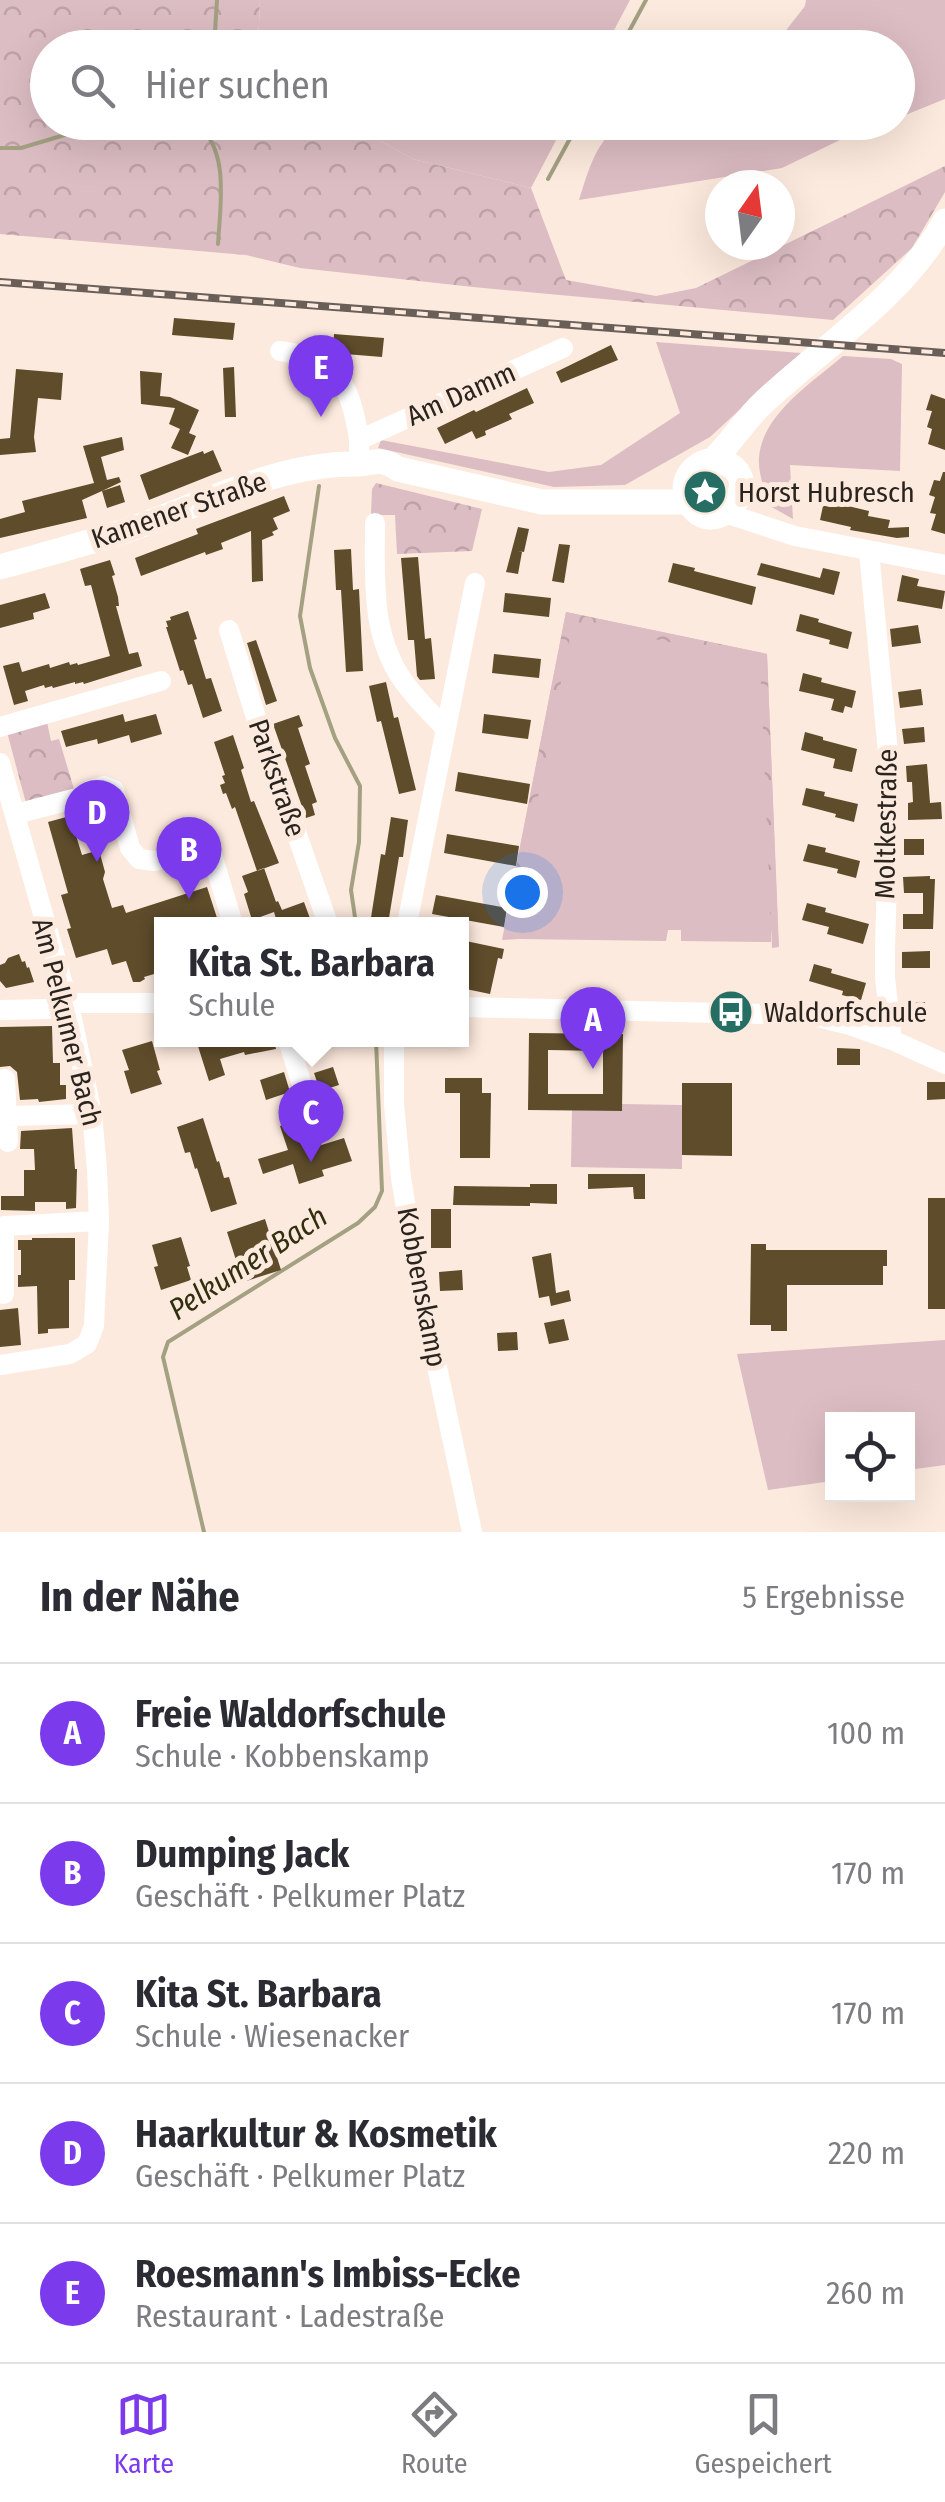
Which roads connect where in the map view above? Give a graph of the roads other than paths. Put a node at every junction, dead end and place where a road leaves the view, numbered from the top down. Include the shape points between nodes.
1 (945, 221) edge
2 (563, 348) dead end
3 (280, 351) dead end
4 (360, 456) junction
5 (728, 484) junction
6 (688, 491) junction
7 (374, 522) dead end
8 (869, 551) junction
9 (945, 565) edge
10 (0, 568) edge
11 (475, 582) dead end
12 (229, 630) dead end
13 (161, 681) dead end
14 (0, 727) edge
15 (446, 729) junction
16 (0, 764) edge
17 (16, 814) junction
18 (231, 917) edge
19 (326, 917) edge
20 (408, 917) edge
21 (154, 1002) edge
22 (58, 1006) junction
23 (469, 1006) edge
24 (0, 1010) edge
25 (892, 1040) junction
26 (290, 1047) edge
27 (394, 1047) edge
28 (945, 1064) edge
29 (5, 1080) dead end
30 (92, 1114) junction
31 (8, 1116) junction
32 (324, 1117) dead end
33 (8, 1142) dead end
34 (99, 1221) junction
35 (4, 1294) dead end
36 (0, 1365) edge
37 (472, 1532) edge

1 - 5 main road via 868,314 753,414
2 - 4 street, Am Damm
3 - 4 street via 318,362 343,381
4 - 6 main road, Kamener Straße via 370,470 398,469 542,502 612,504
4 - 10 main road, Kamener Straße via 256,481 117,534
5 - 6 main road via 696,466
5 - 6 main road via 708,515 697,511
5 - 8 street via 794,536
7 - 15 street via 383,643 404,682
8 - 9 street
8 - 25 street, Moltkestraße via 890,774 884,948
11 - 15 street
12 - 19 street, Parkstraße
13 - 14 street
15 - 20 street
16 - 17 street, Am Pelkumer Bach
17 - 18 street via 104,786 114,790 139,859 155,861 209,845
17 - 22 street, Am Pelkumer Bach
21 - 22 street
22 - 24 street
22 - 30 street, Am Pelkumer Bach
23 - 25 street via 789,1013
25 - 28 street
26 - 32 street via 306,1098
27 - 37 street, Kobbenskamp via 401,1178
29 - 31 street
30 - 31 street
30 - 34 street, Am Pelkumer Bach
31 - 33 street
34 - 35 street via 4,1226
34 - 36 street, Am Pelkumer Bach via 94,1326 87,1344 70,1354

